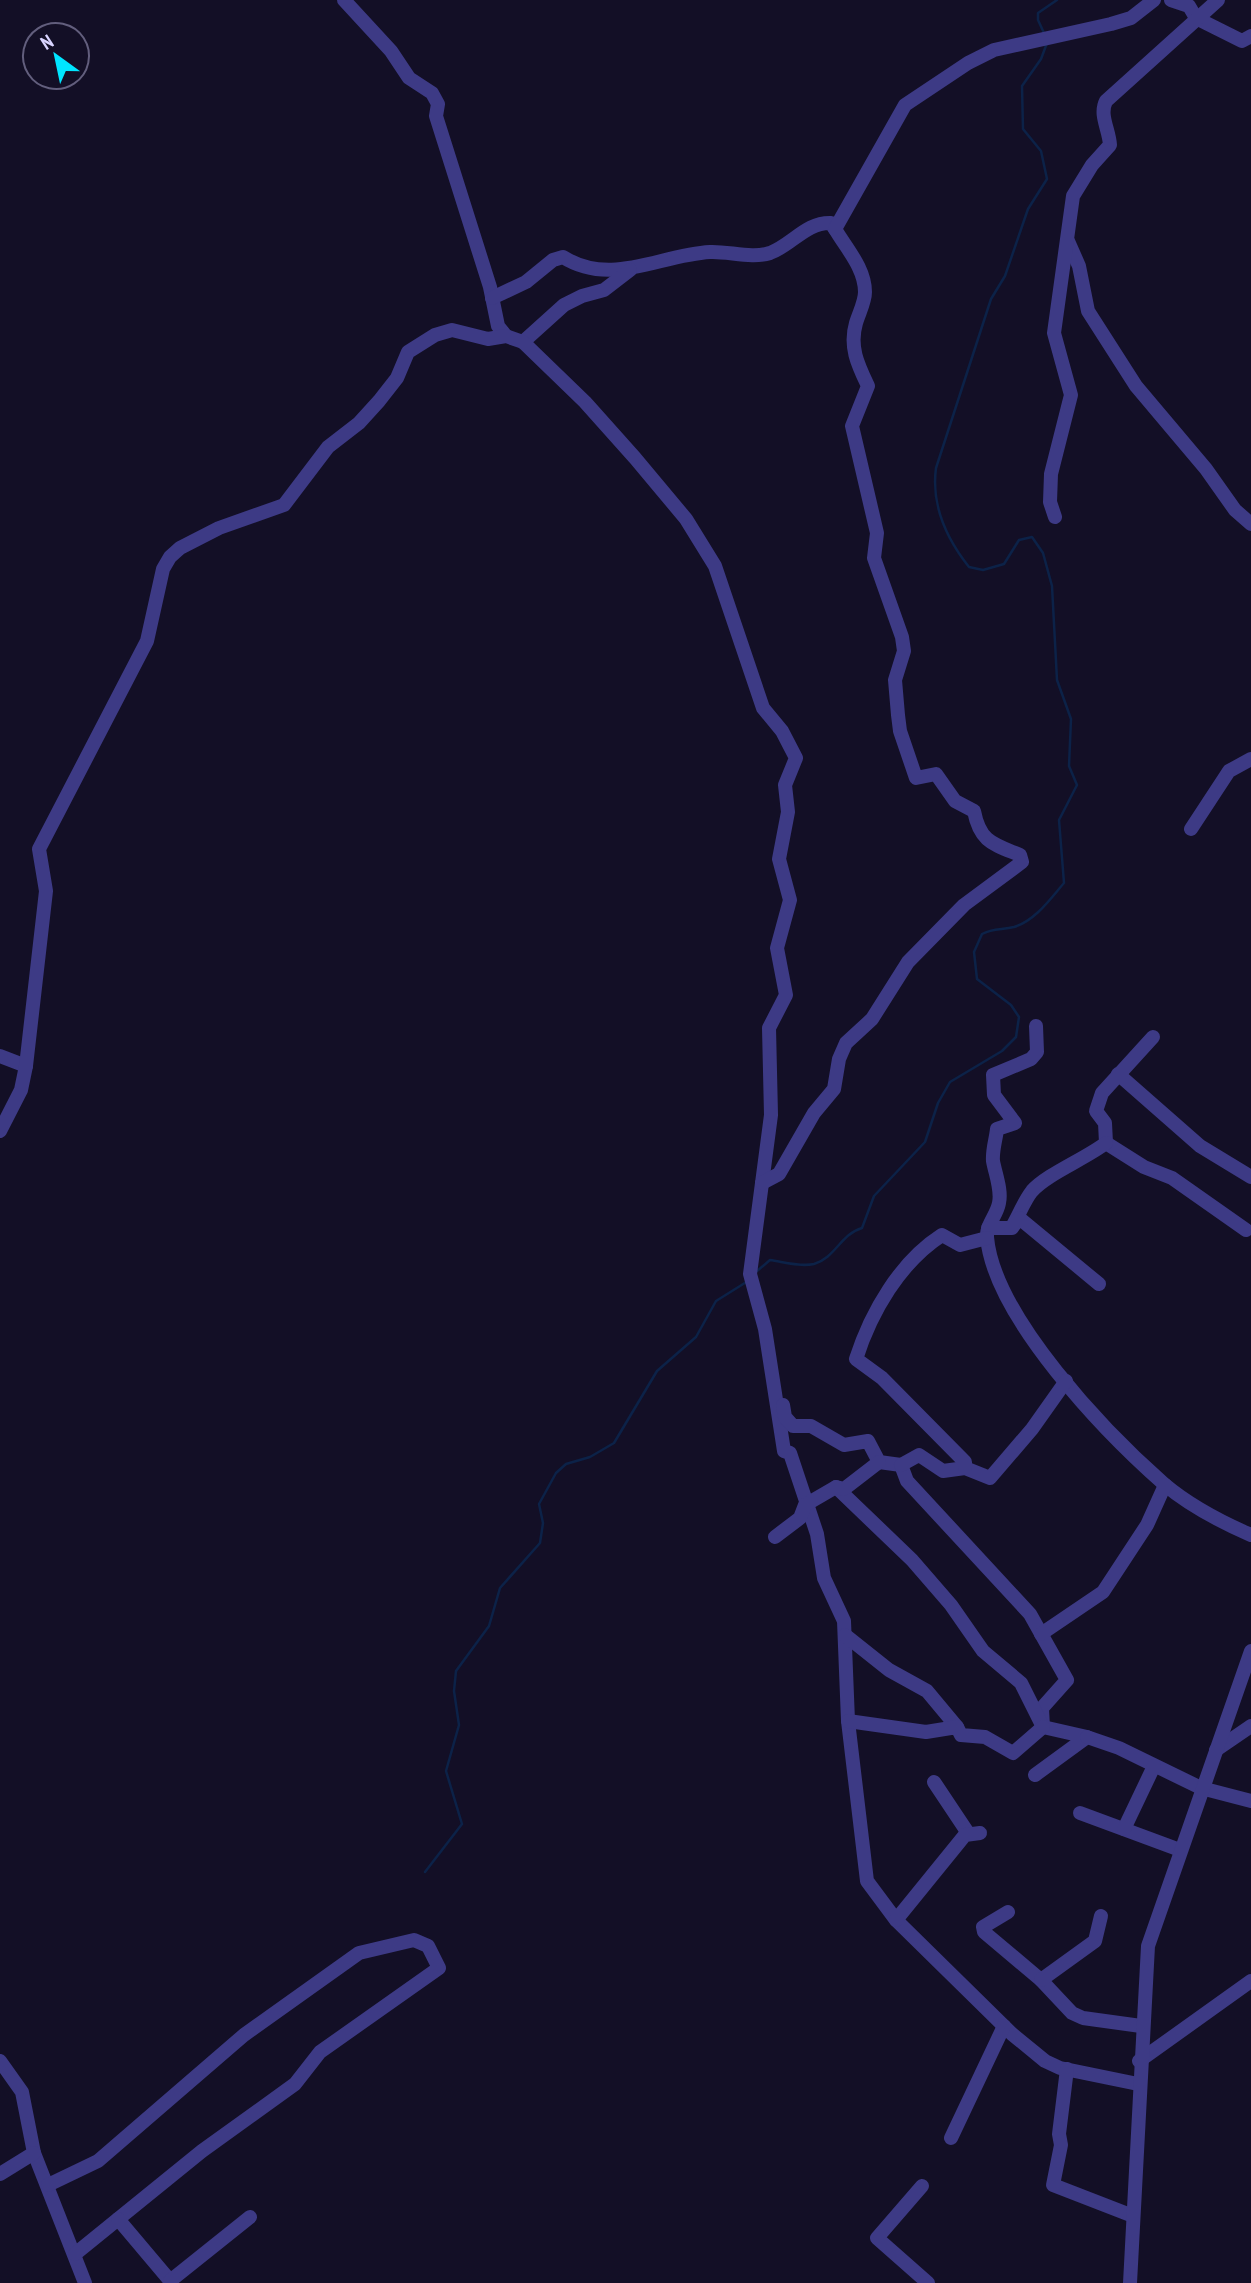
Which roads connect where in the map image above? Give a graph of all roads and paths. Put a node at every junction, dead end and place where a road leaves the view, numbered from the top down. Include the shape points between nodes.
1 (344, 0) edge
2 (1154, 0) edge
3 (1171, 0) edge
4 (1218, 0) edge
5 (1196, 18) junction
6 (1251, 36) edge
7 (835, 229) junction
8 (1068, 239) junction
9 (632, 269) junction
10 (492, 298) junction
11 (506, 336) junction
12 (523, 342) junction
13 (1055, 517) dead end
14 (1251, 524) edge
15 (1251, 759) edge
16 (1191, 829) dead end
17 (1036, 1026) dead end
18 (1153, 1037) dead end
19 (0, 1056) edge
20 (26, 1066) junction
21 (1118, 1074) junction
22 (0, 1131) edge
23 (1106, 1143) junction
24 (1251, 1177) edge
25 (762, 1183) junction
26 (1012, 1228) junction
27 (1246, 1230) dead end
28 (988, 1233) junction
29 (1099, 1284) dead end
30 (772, 1378) junction
31 (1066, 1381) junction
32 (879, 1462) junction
33 (901, 1465) junction
34 (965, 1468) junction
35 (1165, 1485) junction
36 (836, 1487) junction
37 (805, 1505) junction
38 (1251, 1535) edge
39 (775, 1537) dead end
40 (845, 1634) junction
41 (1041, 1634) junction
42 (1251, 1651) edge
43 (848, 1721) junction
44 (1251, 1726) edge
45 (957, 1727) junction
46 (1044, 1727) junction
47 (1087, 1737) junction
48 (1216, 1750) junction
49 (1154, 1766) junction
50 (1034, 1775) dead end
51 (934, 1782) dead end
52 (1201, 1788) junction
53 (1251, 1801) edge
54 (1080, 1813) dead end
55 (1124, 1829) junction
56 (1180, 1850) junction
57 (1007, 1912) dead end
58 (1101, 1916) dead end
59 (896, 1920) junction
60 (1041, 1980) junction
61 (1251, 1981) edge
62 (1003, 2026) junction
63 (1141, 2026) junction
64 (0, 2061) edge
65 (1139, 2061) junction
66 (1067, 2069) junction
67 (1138, 2084) junction
68 (951, 2138) dead end
69 (34, 2153) junction
70 (0, 2174) edge
71 (48, 2185) junction
72 (922, 2186) dead end
73 (250, 2217) dead end
74 (1133, 2217) junction
75 (118, 2219) junction
76 (75, 2254) junction
77 (171, 2282) edge
78 (85, 2283) edge
79 (928, 2283) edge
80 (1130, 2283) edge

1 - 10 street via 409,78 432,93 438,104 436,116
2 - 7 street via 1131,18 994,50 905,105
3 - 5 street via 1189,6
4 - 5 street
5 - 6 street via 1242,41
5 - 8 street via 1106,101 1102,112 1110,145 1073,197
7 - 9 street via 831,223 808,227 794,242 769,254 709,252
7 - 25 street via 848,245 864,282 854,356 868,386 852,426 877,533 874,558 902,637 904,651 895,680 900,731 916,778 936,774 955,801 974,811 976,827 986,838 998,848 1020,855 1022,862 964,905 908,962 872,1020 846,1043 834,1089 814,1113 779,1174
8 - 13 street via 1054,333 1071,395 1051,474 1050,502
8 - 14 street via 1088,311 1136,386
9 - 10 street via 591,270 563,257
9 - 12 street via 604,290 564,306
10 - 11 street via 498,326
11 - 12 street
11 - 20 street via 488,339 452,330 418,343 379,401 328,447 285,505 219,527 170,557 163,569 147,640 39,849 46,891
12 - 25 street via 585,401 686,519 715,566 763,708 796,758 785,785 788,812 779,859 790,900 777,948 786,995 769,1028 771,1115
15 - 16 street via 1229,771
17 - 28 street via 1037,1052 1031,1059 993,1075 994,1095 1015,1123 997,1129 993,1157 1000,1201
18 - 21 street
19 - 20 street
20 - 22 street via 21,1090
21 - 23 street via 1102,1093 1096,1111 1105,1124
21 - 24 street via 1200,1146
23 - 26 street via 1032,1192
23 - 27 street via 1172,1178
25 - 30 street via 750,1274
26 - 28 street
26 - 29 street via 1019,1218
28 - 31 street via 996,1269 1024,1328
28 - 34 street via 960,1245 942,1235 919,1250 873,1315 856,1359 891,1387 965,1462
30 - 32 street via 785,1417 793,1426 811,1426 844,1445 867,1441
30 - 37 street via 784,1451 790,1452
31 - 34 street via 996,1473 986,1479
31 - 35 street
32 - 33 street
32 - 36 street via 844,1489
33 - 34 street via 919,1455 943,1471
33 - 41 street via 907,1481 1030,1614
35 - 38 street via 1214,1518
35 - 41 street via 1147,1525 1103,1592
36 - 37 street
36 - 46 street via 912,1560 983,1651 1021,1683
37 - 39 street via 800,1518
37 - 40 street
40 - 43 street
40 - 45 street via 888,1671 927,1691
41 - 46 street via 1067,1680 1042,1708
42 - 48 street
43 - 45 street via 926,1732
43 - 59 street via 867,1881
44 - 48 street
45 - 46 street via 961,1735 985,1737 1013,1753
46 - 47 street
47 - 49 street
47 - 50 street
48 - 52 street
49 - 52 street
49 - 55 street
51 - 59 street via 974,1833
52 - 53 street
52 - 56 street
54 - 55 street
55 - 56 street
56 - 63 street via 1148,1946
57 - 60 street via 983,1927 984,1932
58 - 60 street via 1096,1941
59 - 62 street
60 - 63 street via 1072,2013
61 - 65 street
62 - 66 street via 1045,2061
62 - 68 street
63 - 65 street
64 - 69 street via 22,2092
65 - 67 street
66 - 67 street
66 - 74 street via 1061,2145 1052,2185
67 - 74 street
69 - 70 street
69 - 71 street
71 - 75 street via 98,2161 244,2035 359,1953 414,1940 428,1946 439,1968 320,2052 295,2084
71 - 76 street
72 - 79 street via 877,2238
73 - 77 street
74 - 80 street
75 - 76 street
75 - 77 street
76 - 78 street

